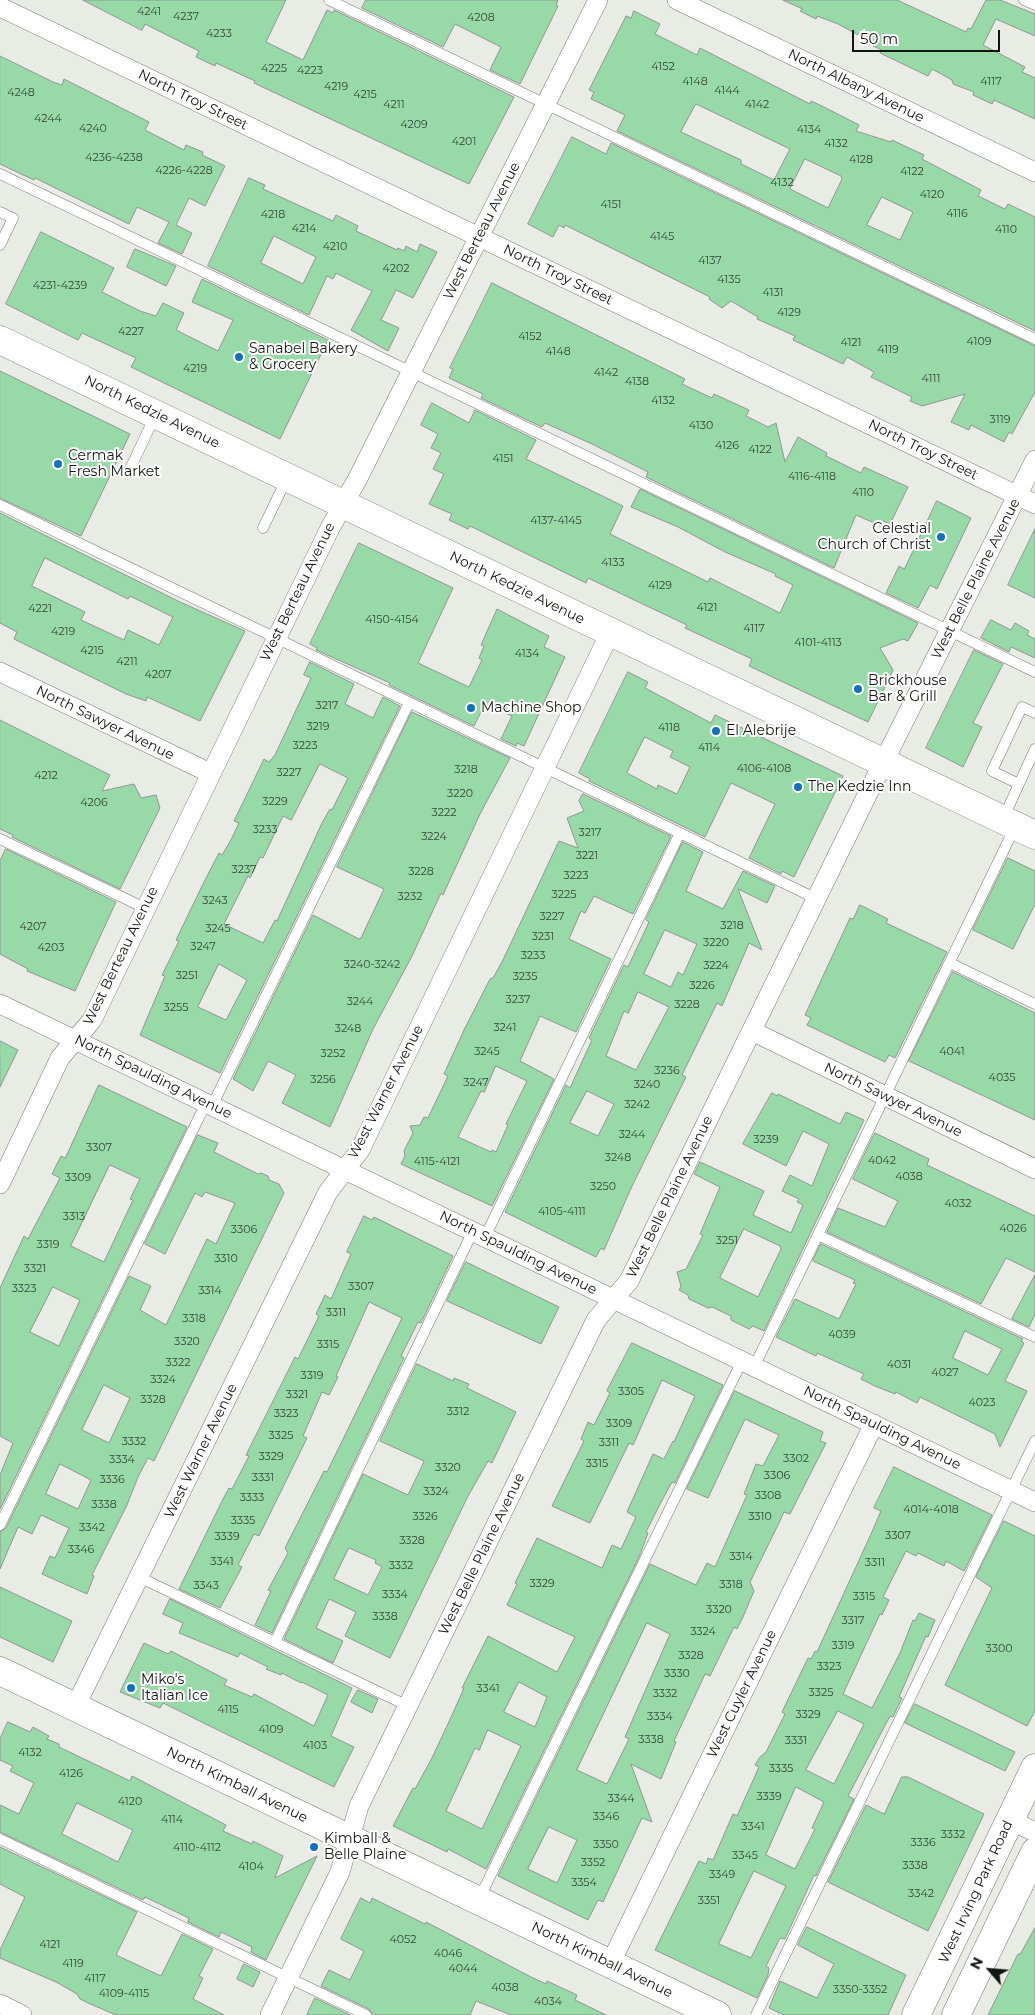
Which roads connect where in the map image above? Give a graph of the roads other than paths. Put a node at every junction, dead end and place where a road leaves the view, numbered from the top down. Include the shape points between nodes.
1 (329, 0) edge
2 (598, 0) edge
3 (677, 0) edge
4 (1024, 0) edge
5 (1035, 5) edge
6 (0, 7) edge
7 (546, 104) junction
8 (1035, 172) edge
9 (0, 174) edge
10 (0, 212) edge
11 (479, 238) junction
12 (0, 245) edge
13 (1035, 339) edge
14 (0, 340) edge
15 (411, 372) junction
16 (156, 414) junction
17 (1035, 460) edge
18 (131, 467) dead end
19 (287, 477) junction
20 (1017, 495) junction
21 (343, 504) junction
22 (1035, 504) edge
23 (0, 505) edge
24 (263, 528) dead end
25 (950, 631) junction
26 (610, 633) junction
27 (276, 638) junction
28 (0, 672) edge
29 (1035, 672) edge
30 (409, 703) junction
31 (1035, 713) edge
32 (1035, 749) edge
33 (884, 763) junction
34 (545, 768) junction
35 (210, 773) junction
36 (1019, 784) junction
37 (1017, 827) edge
38 (680, 833) junction
39 (0, 839) edge
40 (817, 899) junction
41 (145, 908) junction
42 (950, 963) junction
43 (0, 1004) edge
44 (1035, 1004) edge
45 (752, 1031) junction
46 (76, 1040) junction
47 (886, 1096) junction
48 (209, 1104) junction
49 (1035, 1169) edge
50 (345, 1170) junction
51 (0, 1184) edge
52 (479, 1234) junction
53 (818, 1235) junction
54 (613, 1299) junction
55 (1035, 1337) edge
56 (748, 1364) junction
57 (874, 1424) junction
58 (1035, 1441) edge
59 (1011, 1490) junction
60 (1035, 1502) edge
61 (0, 1525) edge
62 (139, 1577) junction
63 (274, 1642) junction
64 (0, 1671) edge
65 (408, 1706) junction
66 (75, 1707) junction
67 (1035, 1768) edge
68 (1010, 1820) junction
69 (1035, 1832) edge
70 (0, 1839) edge
71 (350, 1839) junction
72 (1035, 1852) edge
73 (478, 1900) junction
74 (610, 1964) junction
75 (289, 1977) junction
76 (0, 2004) edge
77 (22, 2015) edge
78 (270, 2015) edge
79 (366, 2015) edge
80 (717, 2015) edge
81 (756, 2015) edge
82 (916, 2015) edge
83 (956, 2015) edge

1 - 7 lane
2 - 7 street, West Berteau Avenue
3 - 8 street, North Albany Avenue
4 - 5 lane
6 - 11 street, North Troy Street
7 - 11 street, West Berteau Avenue
7 - 13 lane
9 - 15 lane
10 - 12 lane via 13,218
11 - 15 street, West Berteau Avenue
11 - 20 street, North Troy Street
14 - 16 main road, North Kedzie Avenue
15 - 21 street, West Berteau Avenue
15 - 25 lane
16 - 18 lane
16 - 19 main road, North Kedzie Avenue
17 - 20 street, West Belle Plaine Avenue
19 - 21 main road, North Kedzie Avenue
19 - 24 lane
20 - 22 street, North Troy Street
20 - 25 street, West Belle Plaine Avenue
21 - 26 main road, North Kedzie Avenue
21 - 27 street, West Berteau Avenue
23 - 27 lane
25 - 29 lane
25 - 33 street, West Belle Plaine Avenue
26 - 33 main road, North Kedzie Avenue
26 - 34 street, West Warner Avenue
27 - 30 lane
27 - 35 street, West Berteau Avenue
28 - 35 street, North Sawyer Avenue
30 - 34 lane
30 - 48 lane
31 - 36 lane via 1022,707 992,771
32 - 36 lane
33 - 37 main road, North Kedzie Avenue
33 - 40 street, West Belle Plaine Avenue
34 - 38 lane
34 - 50 street, West Warner Avenue via 360,1150
35 - 41 street, West Berteau Avenue
36 - 37 lane
37 - 42 lane
38 - 40 lane
38 - 52 lane
39 - 41 lane
40 - 45 street, West Belle Plaine Avenue
41 - 46 street, West Berteau Avenue via 89,1027
42 - 44 lane
42 - 47 lane
43 - 46 street, North Spaulding Avenue
45 - 47 street, North Sawyer Avenue
45 - 54 street, West Belle Plaine Avenue via 629,1281
46 - 48 street, North Spaulding Avenue
46 - 51 street, West Berteau Avenue via 60,1058
47 - 49 street, North Sawyer Avenue
47 - 53 lane
48 - 50 street, North Spaulding Avenue
48 - 61 lane
50 - 52 street, North Spaulding Avenue
50 - 62 street, West Warner Avenue via 328,1192
52 - 54 street, North Spaulding Avenue
52 - 63 lane
53 - 55 lane
53 - 56 lane
54 - 56 street, North Spaulding Avenue
54 - 65 street, West Belle Plaine Avenue via 596,1320
56 - 57 street, North Spaulding Avenue
56 - 73 lane
57 - 59 street, North Spaulding Avenue
57 - 74 street, West Cuyler Avenue
58 - 59 lane
59 - 60 street, North Spaulding Avenue
59 - 81 lane
62 - 63 lane
62 - 66 street, West Warner Avenue
63 - 65 lane
64 - 66 main road, North Kimball Avenue
65 - 71 street, West Belle Plaine Avenue via 359,1806
66 - 71 main road, North Kimball Avenue
67 - 68 main road, West Irving Park Road
68 - 69 street
68 - 82 main road, West Irving Park Road
70 - 75 lane
71 - 73 main road, North Kimball Avenue
71 - 75 street, West Belle Plaine Avenue via 340,1872
72 - 83 main road
73 - 74 main road, North Kimball Avenue
74 - 80 main road, North Kimball Avenue
75 - 78 street, West Belle Plaine Avenue
75 - 79 lane
76 - 77 street

